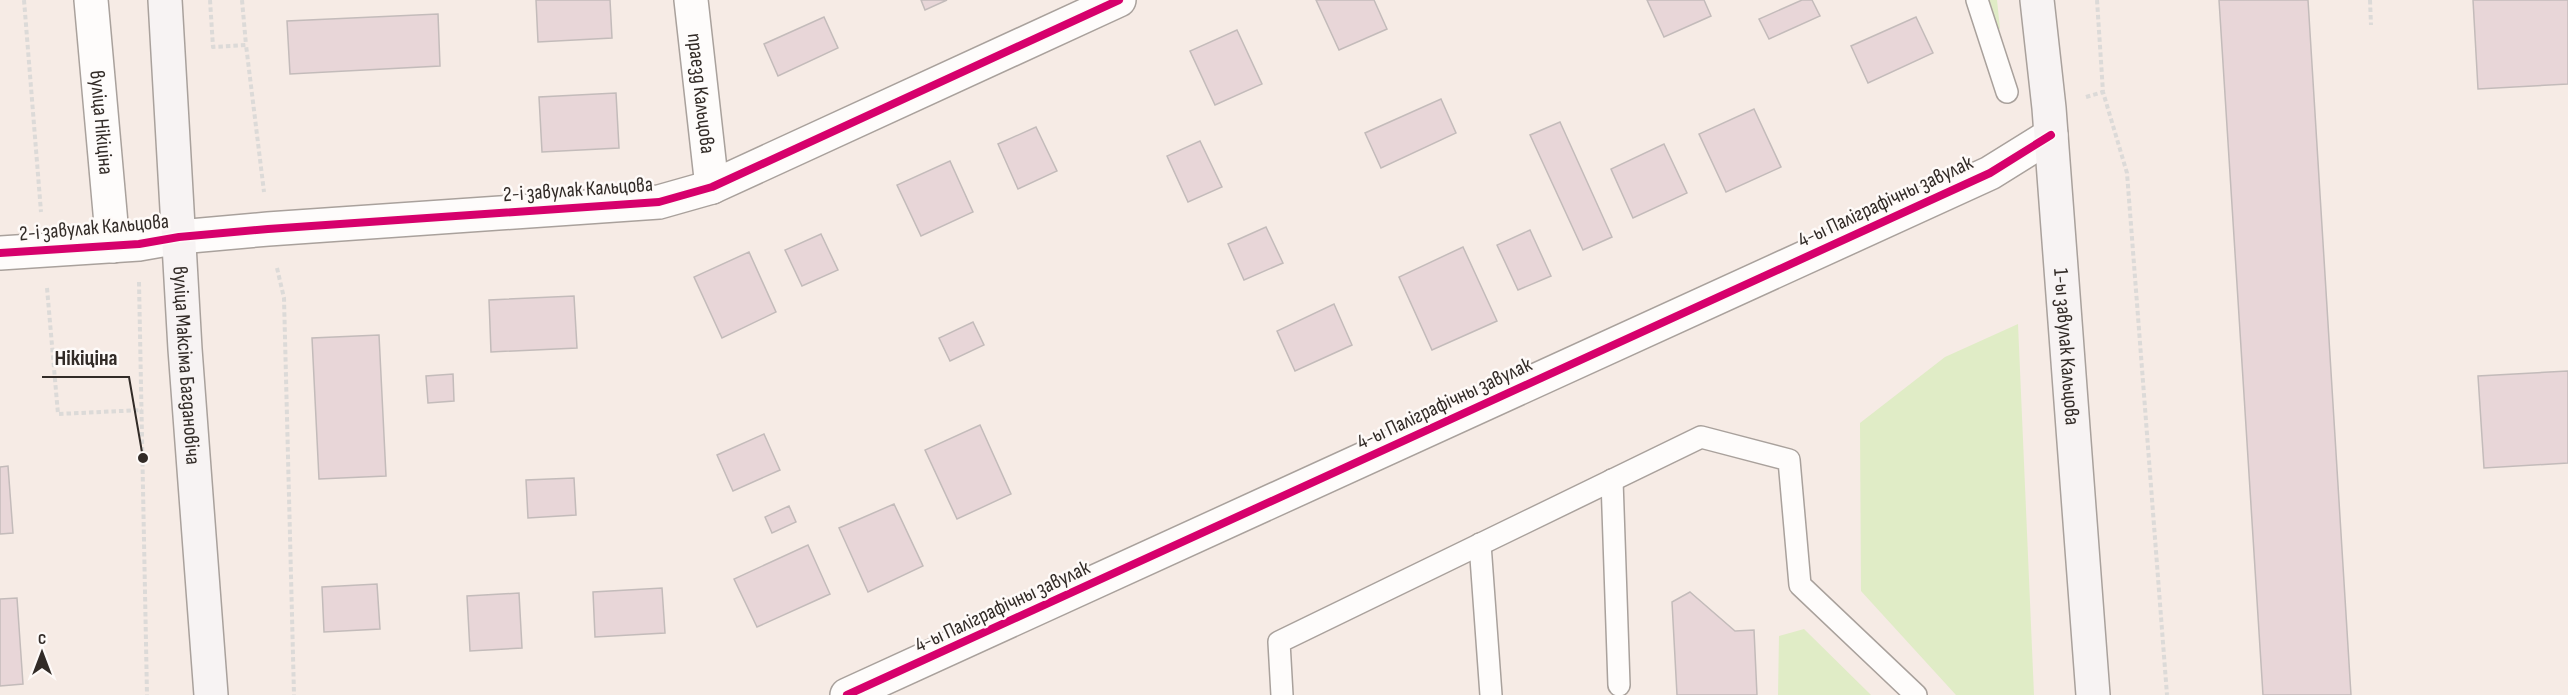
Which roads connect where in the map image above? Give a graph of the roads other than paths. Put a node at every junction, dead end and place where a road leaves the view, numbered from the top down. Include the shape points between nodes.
1 (91, 0) edge
2 (165, 0) edge
3 (691, 0) edge
4 (1119, 0) edge
5 (1977, 0) edge
6 (2037, 0) edge
7 (2007, 92) dead end
8 (2051, 135) junction
9 (712, 187) junction
10 (179, 237) junction
11 (126, 245) junction
12 (0, 253) edge
13 (1612, 480) junction
14 (1480, 544) junction
15 (1619, 685) dead end
16 (210, 695) edge
17 (849, 695) edge
18 (1282, 695) edge
19 (1491, 695) edge
20 (1916, 695) edge
21 (2093, 695) edge

1 - 11 street, вуліца Нікіціна
2 - 10 street, вуліца Максіма Багдановіча
3 - 9 street, праезд Кальцова
4 - 9 street, 2-і завулак Кальцова
5 - 7 lane
6 - 8 street, 1-ы завулак Кальцова
8 - 17 street, 4-ы Паліграфічны завулак via 1990,172
8 - 21 street, 1-ы завулак Кальцова
9 - 10 street, 2-і завулак Кальцова via 659,202
10 - 11 street, 2-і завулак Кальцова
10 - 16 street, вуліца Максіма Багдановіча
11 - 12 street, 2-і завулак Кальцова
13 - 14 lane
13 - 15 lane
13 - 20 lane via 1701,437 1789,460 1800,585
14 - 18 lane via 1279,642
14 - 19 lane

